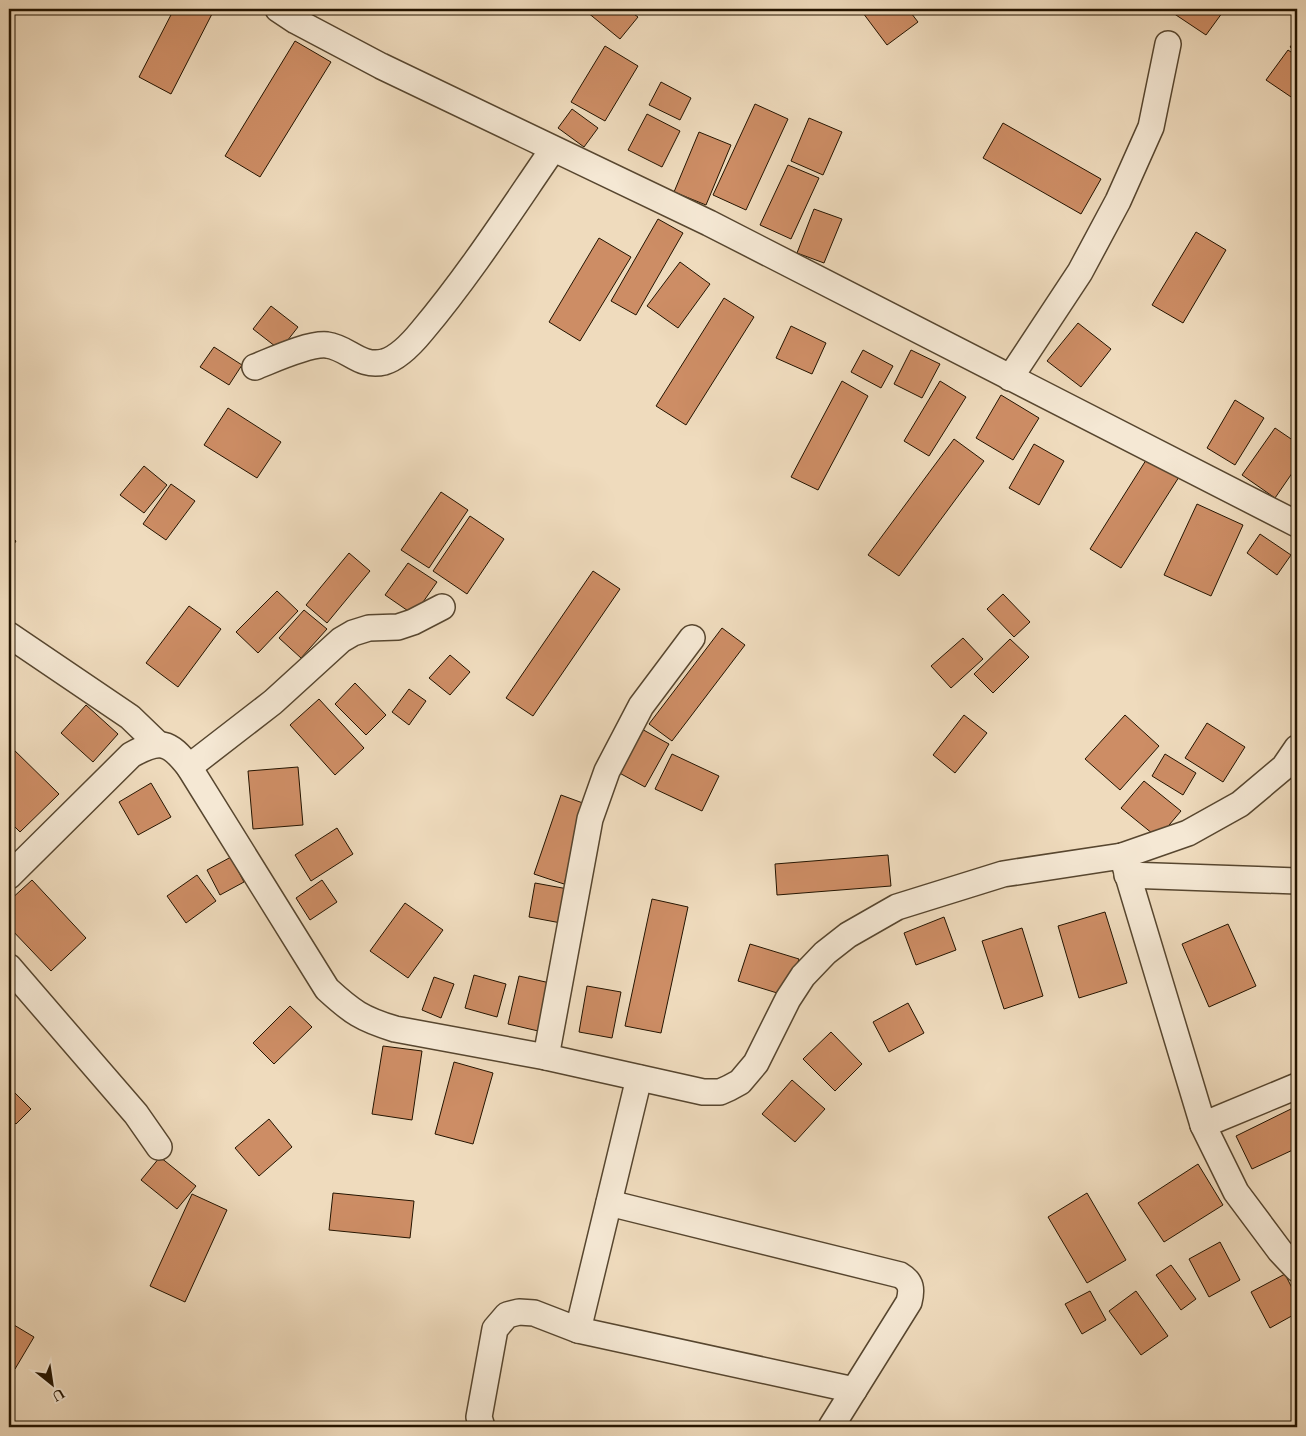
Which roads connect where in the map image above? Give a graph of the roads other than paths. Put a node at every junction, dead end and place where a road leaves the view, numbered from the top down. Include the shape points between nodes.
1 (278, 9) edge
2 (1168, 44) dead end
3 (553, 149) junction
4 (255, 367) dead end
5 (1010, 378) junction
6 (1297, 524) edge
7 (442, 607) dead end
8 (9, 635) edge
9 (692, 638) dead end
10 (158, 744) junction
11 (1297, 748) edge
12 (190, 767) junction
13 (1124, 866) junction
14 (9, 876) edge
15 (1297, 882) edge
16 (9, 967) edge
17 (546, 1057) junction
18 (639, 1078) junction
19 (1297, 1086) edge
20 (1203, 1125) junction
21 (159, 1147) dead end
22 (609, 1203) junction
23 (1297, 1269) edge
24 (578, 1330) junction
25 (854, 1390) junction
26 (482, 1427) edge
27 (831, 1427) edge

1 - 3 street via 381,66
2 - 5 street via 1150,127 1118,201 1080,272
3 - 4 street via 422,332 397,354 384,362 362,362 326,345 297,351
3 - 5 street via 708,223
5 - 6 street
7 - 12 street via 398,627 368,628 341,640 273,702
8 - 10 street via 130,717
9 - 17 street via 641,706 607,771 590,819
10 - 12 street via 177,752
10 - 14 street via 131,755
11 - 13 street via 1284,767 1240,804
12 - 17 street via 327,989 349,1010 371,1022 395,1029
13 - 15 street
13 - 18 street via 1003,874 897,907 848,935 824,953 803,976 756,1063 740,1082 720,1092 703,1092
13 - 20 street
16 - 21 street via 136,1114
17 - 18 street
18 - 22 street
19 - 20 street
20 - 23 street via 1236,1192
22 - 24 street
22 - 25 street via 824,1255 906,1279 912,1292 909,1302
24 - 25 street
24 - 26 street via 534,1313 519,1312 500,1321 491,1346 479,1417
25 - 27 street

